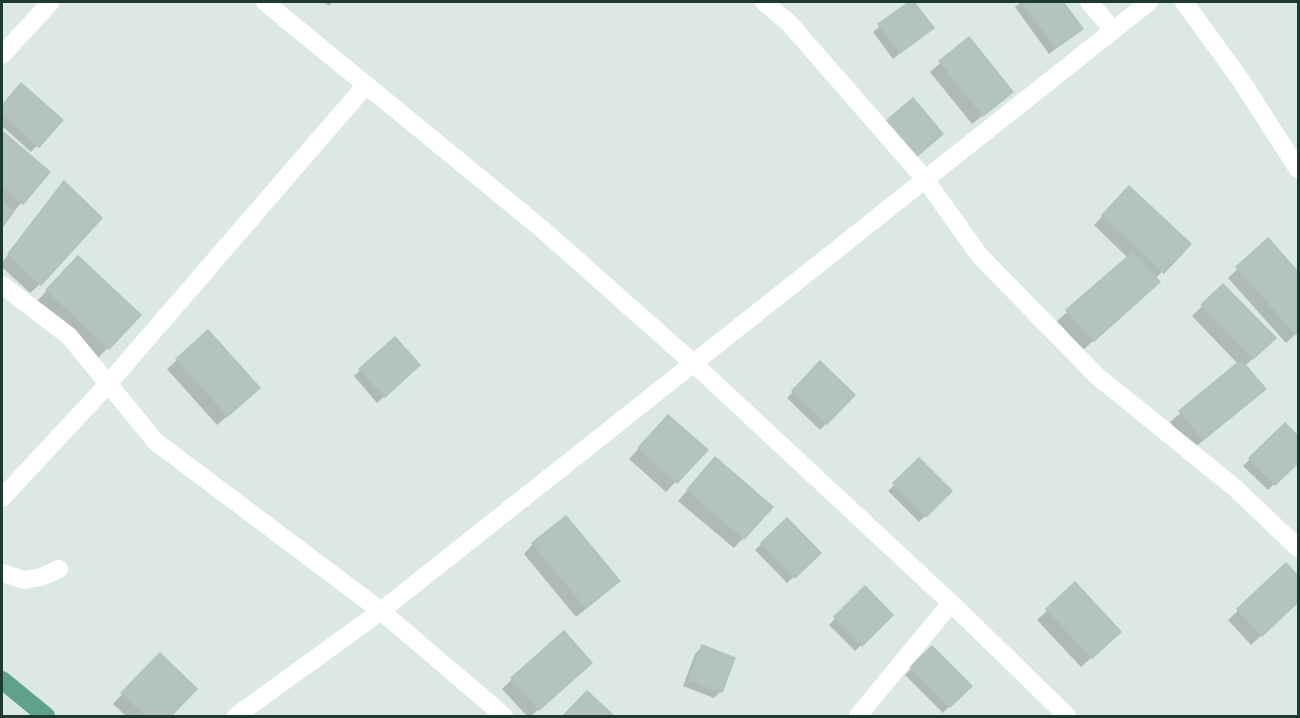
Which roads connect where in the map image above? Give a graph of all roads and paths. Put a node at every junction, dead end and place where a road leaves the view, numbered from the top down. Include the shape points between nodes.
1 (51, 2) edge
2 (265, 2) edge
3 (764, 2) edge
4 (1089, 2) edge
5 (1149, 2) edge
6 (1184, 2) edge
7 (1113, 30) junction
8 (2, 55) edge
9 (366, 85) junction
10 (1299, 169) edge
11 (925, 179) junction
12 (2, 285) edge
13 (693, 363) junction
14 (108, 384) junction
15 (2, 498) edge
16 (1299, 548) edge
17 (59, 569) dead end
18 (2, 573) edge
19 (951, 603) junction
20 (381, 611) junction
21 (2, 680) edge
22 (46, 717) edge
23 (236, 717) edge
24 (504, 717) edge
25 (858, 717) edge
26 (1067, 717) edge

1 - 8 street
2 - 9 street
3 - 11 street via 788,22
4 - 7 street
5 - 7 street
6 - 10 street
7 - 11 street
9 - 13 street via 542,229
9 - 14 street
11 - 13 street
11 - 16 street via 979,255 1097,376 1234,487
12 - 14 street via 69,336
13 - 19 street
13 - 20 street
14 - 15 street
14 - 20 street via 156,442
17 - 18 street via 24,580
19 - 25 street
19 - 26 street
20 - 23 street
20 - 24 street
21 - 22 main road

